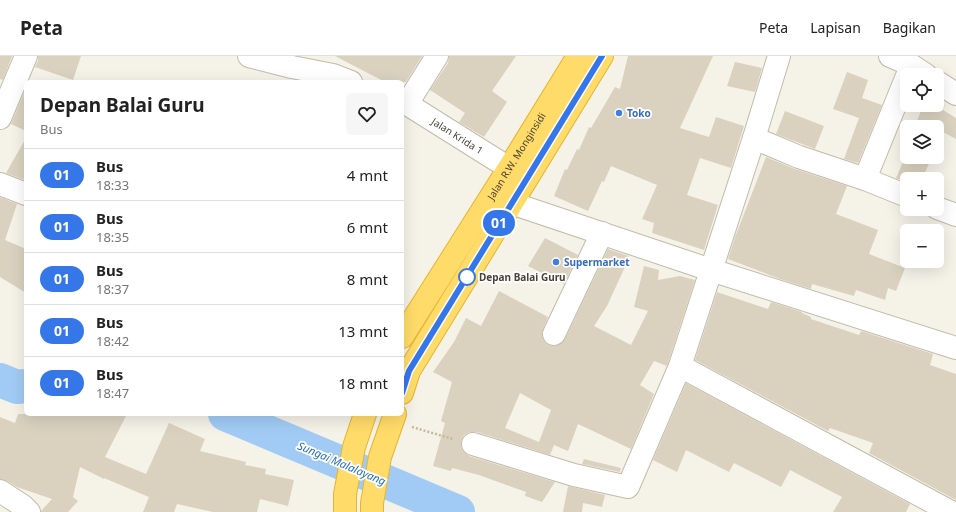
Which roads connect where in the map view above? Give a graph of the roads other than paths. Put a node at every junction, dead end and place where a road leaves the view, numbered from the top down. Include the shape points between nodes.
1 (26, 56) edge
2 (249, 56) edge
3 (437, 56) edge
4 (578, 56) edge
5 (602, 56) edge
6 (779, 56) edge
7 (890, 56) edge
8 (295, 61) edge
9 (906, 68) edge
10 (338, 80) edge
11 (944, 86) edge
12 (956, 94) edge
13 (900, 102) edge
14 (404, 103) edge
15 (0, 118) edge
16 (754, 138) junction
17 (509, 168) junction
18 (865, 179) junction
19 (0, 184) edge
20 (24, 193) edge
21 (900, 193) edge
22 (511, 203) junction
23 (944, 210) edge
24 (956, 214) edge
25 (602, 233) junction
26 (711, 270) junction
27 (404, 334) edge
28 (554, 334) dead end
29 (956, 348) edge
30 (680, 366) junction
31 (404, 387) edge
32 (364, 416) edge
33 (393, 418) edge
34 (473, 444) road end
35 (0, 492) edge
36 (345, 503) edge
37 (372, 507) edge
38 (29, 512) edge
39 (951, 512) edge

1 - 15 street
2 - 8 street
3 - 14 street, Jalan Krida 1
4 - 17 highway, Jalan R.W. Monginsidi
5 - 22 highway, Jalan R.W. Monginsidi
6 - 16 street
7 - 9 street
8 - 10 street
11 - 12 street
13 - 18 street
14 - 17 street, Jalan Krida 1
16 - 18 street via 799,157
16 - 26 street
17 - 27 highway, Jalan R.W. Monginsidi
18 - 21 street
19 - 20 street
22 - 25 street
22 - 31 highway, Jalan R.W. Monginsidi via 409,371
23 - 24 street
25 - 26 street
25 - 28 street
26 - 29 street
26 - 30 street
30 - 34 street via 628,487 574,475
30 - 39 street
32 - 36 highway via 354,447
33 - 37 highway via 380,457
35 - 38 street

